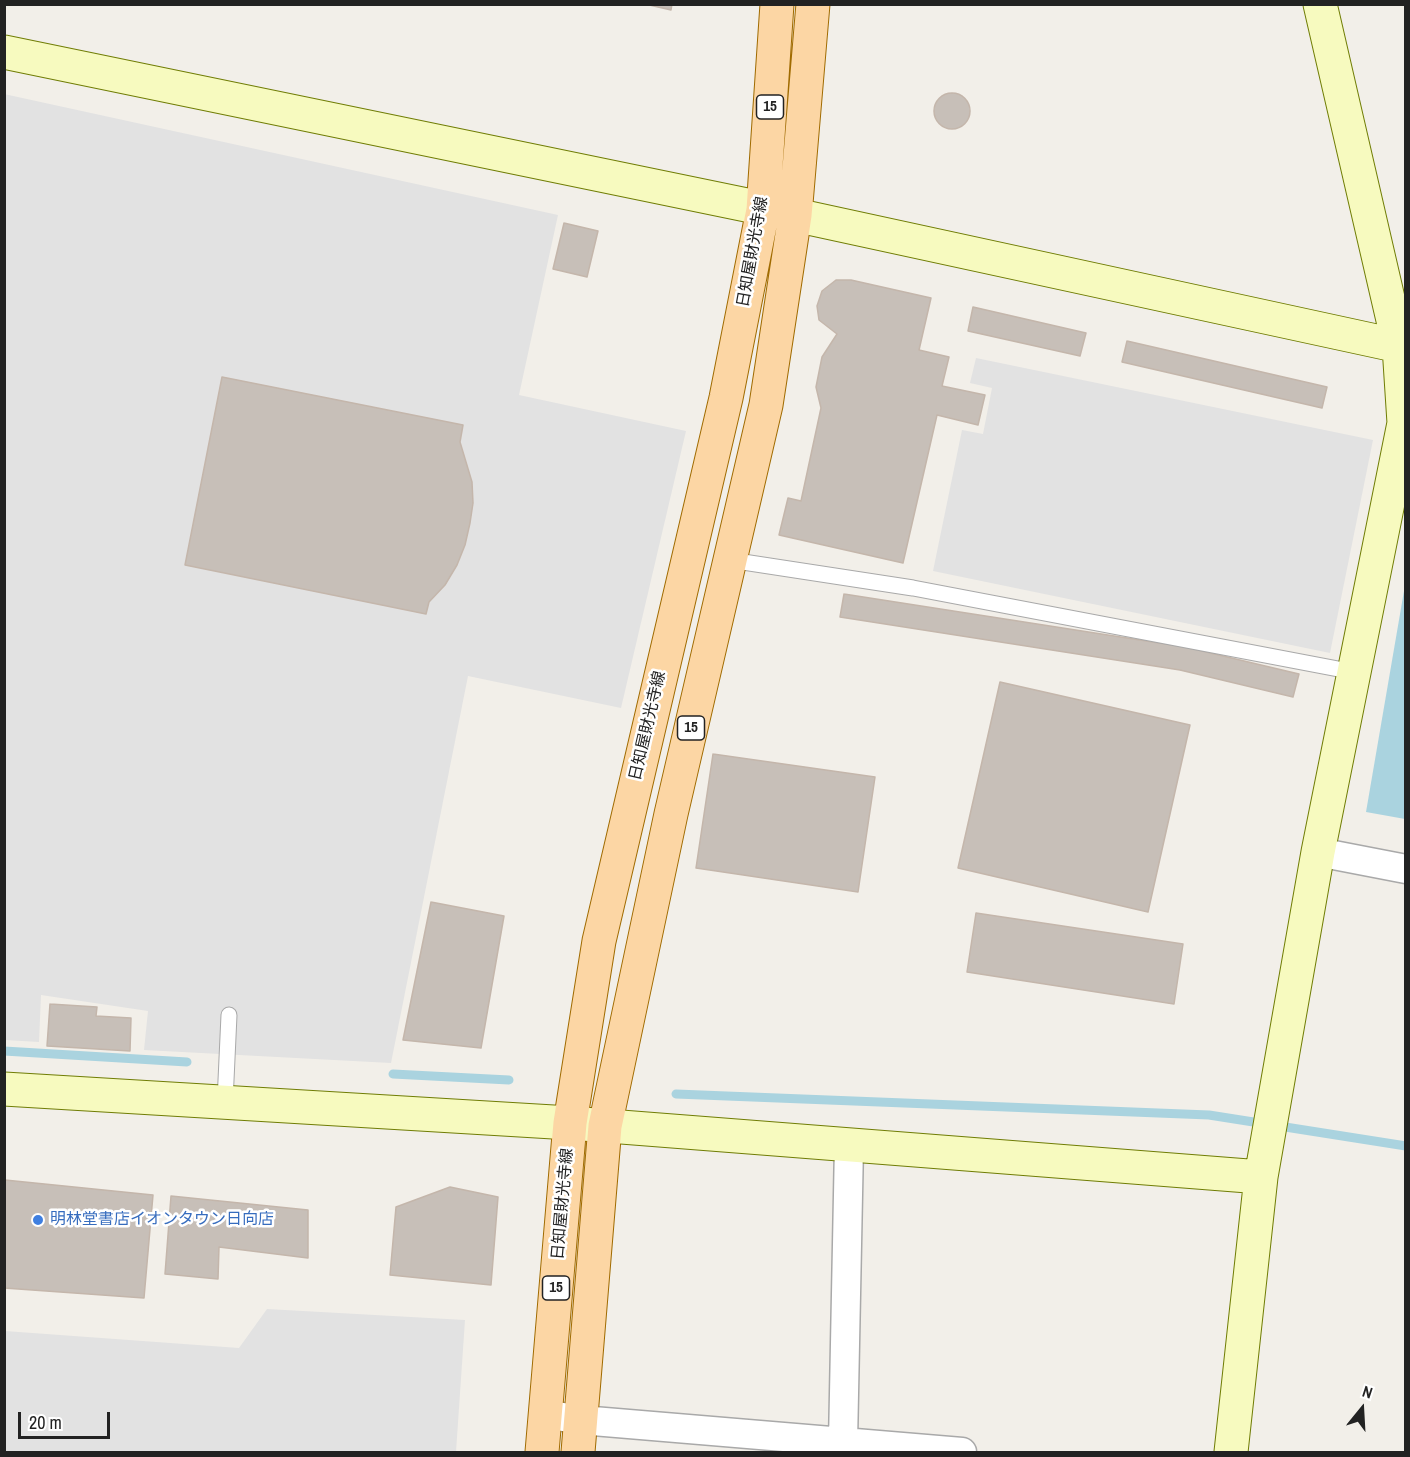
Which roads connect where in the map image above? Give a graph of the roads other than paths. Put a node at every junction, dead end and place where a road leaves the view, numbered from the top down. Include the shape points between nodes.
1 (777, 4) edge
2 (813, 4) edge
3 (1320, 4) edge
4 (4, 52) edge
5 (763, 210) junction
6 (795, 215) junction
7 (1399, 346) junction
8 (730, 560) junction
9 (1354, 672) junction
10 (1318, 852) junction
11 (1406, 869) edge
12 (229, 1015) dead end
13 (4, 1089) edge
14 (225, 1102) junction
15 (570, 1123) junction
16 (604, 1126) junction
17 (849, 1145) junction
18 (1260, 1177) junction
19 (545, 1414) junction
20 (581, 1420) junction
21 (843, 1443) junction
22 (542, 1452) edge
23 (578, 1452) edge
24 (962, 1452) edge
25 (1231, 1452) edge

1 - 5 main road, 日知屋財光寺線 / 15
2 - 6 main road, 日知屋財光寺線 / 15
3 - 7 street
4 - 5 street
5 - 6 street
5 - 15 main road, 日知屋財光寺線 / 15 via 726,398 698,476 598,940
6 - 7 street
6 - 8 main road, 日知屋財光寺線 / 15 via 766,405
7 - 9 street via 1404,423
8 - 9 lane via 913,588
8 - 16 main road, 日知屋財光寺線 / 15
9 - 10 street
10 - 11 street
10 - 18 street
12 - 14 lane
13 - 14 street
14 - 15 street
15 - 16 street
15 - 19 main road, 日知屋財光寺線 / 15
16 - 17 street
16 - 20 main road, 日知屋財光寺線 / 15
17 - 18 street
17 - 21 street
18 - 25 street
19 - 20 street
19 - 22 main road, 日知屋財光寺線 / 15
20 - 21 street
20 - 23 main road, 日知屋財光寺線 / 15
21 - 24 street

